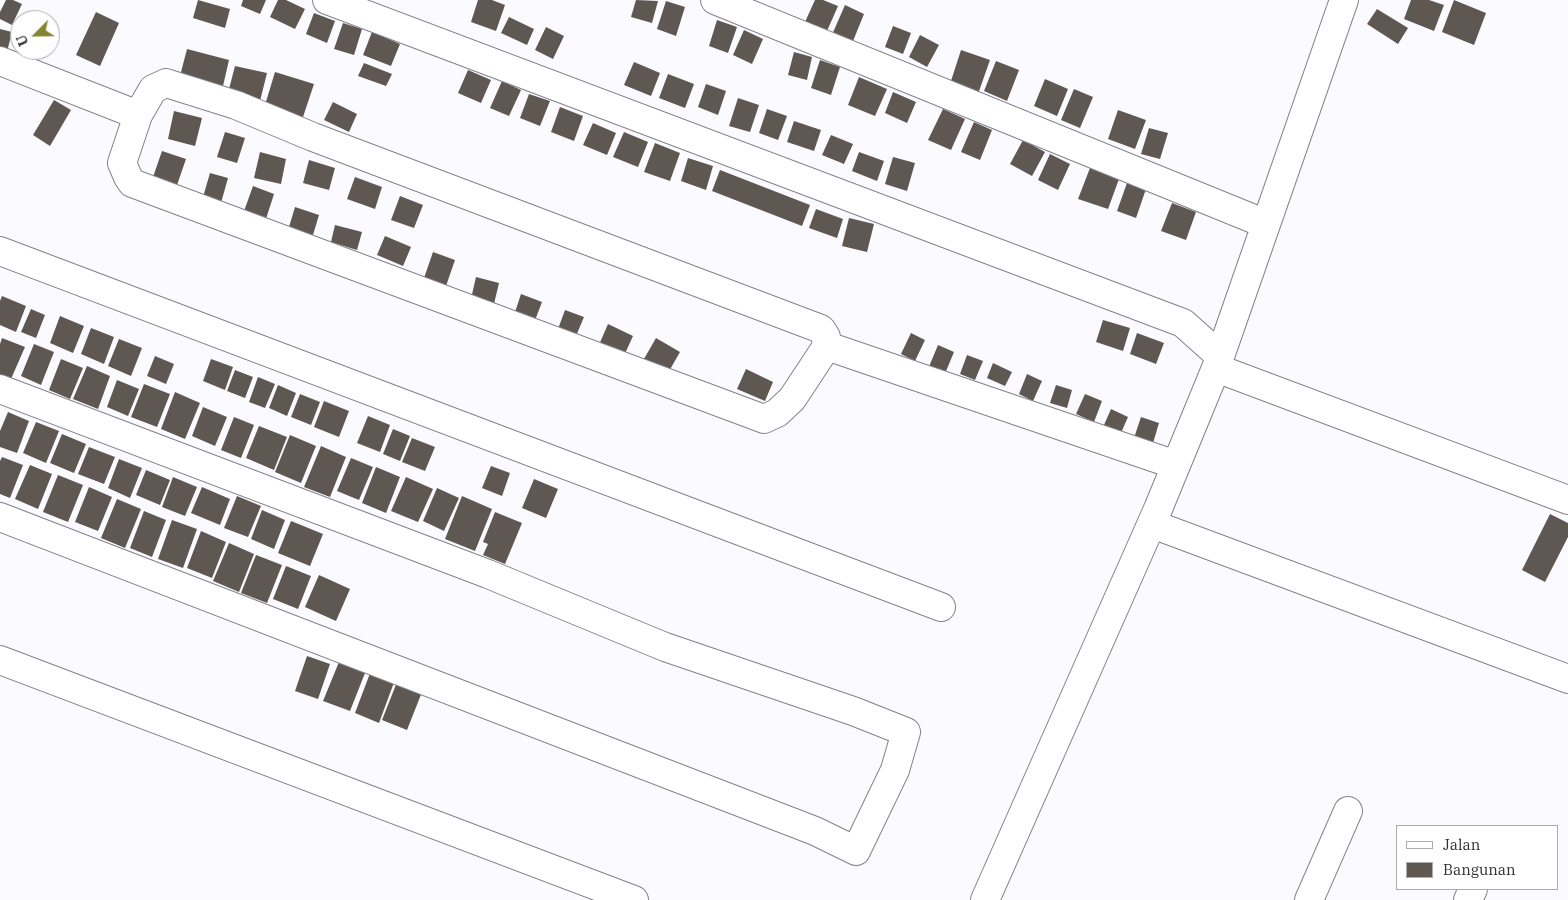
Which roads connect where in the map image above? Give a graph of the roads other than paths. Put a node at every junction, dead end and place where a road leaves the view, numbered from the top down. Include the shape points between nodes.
1 (327, 0) edge
2 (715, 0) edge
3 (1344, 0) edge
4 (0, 61) edge
5 (138, 115) junction
6 (1266, 224) junction
7 (0, 250) edge
8 (827, 346) junction
9 (1218, 362) junction
10 (0, 389) edge
11 (1176, 465) junction
12 (1568, 500) edge
13 (0, 517) edge
14 (1152, 524) junction
15 (941, 607) dead end
16 (0, 660) edge
17 (1568, 679) edge
18 (1348, 811) dead end
19 (634, 900) edge
20 (985, 900) edge
21 (1309, 900) edge

1 - 9 street via 1183,323
2 - 6 street
3 - 6 street
4 - 5 street
5 - 8 street via 153,89 166,83 236,105 822,329
5 - 8 street via 122,163 132,183 764,420 792,399
6 - 9 street
7 - 15 street
8 - 11 street
9 - 11 street
9 - 12 street
10 - 13 street via 488,574 665,647 853,710 906,732 895,770 856,851 796,824
11 - 14 street
14 - 17 street
14 - 20 street
16 - 19 street
18 - 21 street

